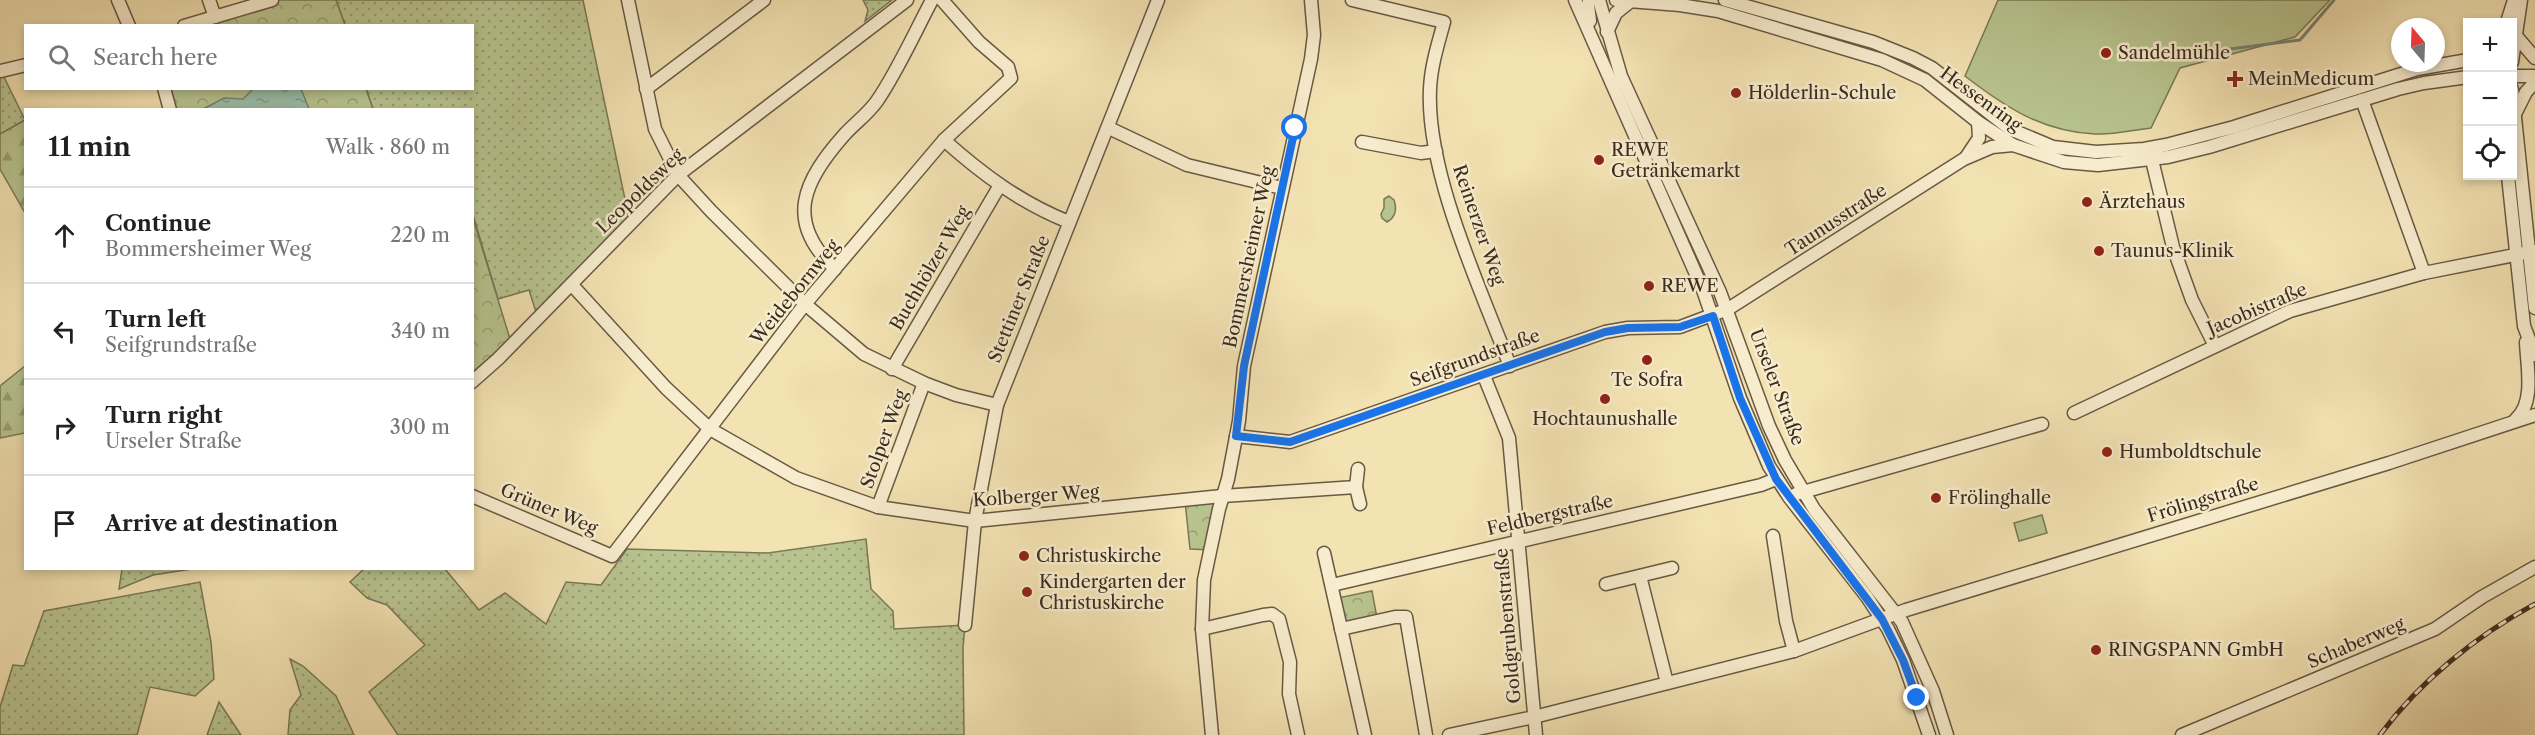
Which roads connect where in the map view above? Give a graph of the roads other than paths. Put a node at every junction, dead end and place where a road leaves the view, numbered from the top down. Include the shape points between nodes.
1 (118, 0) edge
2 (209, 0) edge
3 (272, 0) edge
4 (764, 0) edge
5 (907, 0) edge
6 (932, 0) edge
7 (942, 0) edge
8 (1158, 0) edge
9 (1311, 0) edge
10 (1352, 0) edge
11 (1575, 0) edge
12 (1589, 0) edge
13 (1599, 0) edge
14 (1616, 0) edge
15 (1725, 0) edge
16 (2514, 0) edge
17 (2521, 0) edge
18 (1631, 1) edge
19 (632, 2) edge
20 (215, 17) junction
21 (2508, 18) edge
22 (128, 24) edge
23 (191, 24) edge
24 (2517, 29) edge
25 (1607, 32) junction
26 (2517, 37) edge
27 (1597, 51) junction
28 (2535, 59) edge
29 (2517, 60) edge
30 (2463, 61) edge
31 (24, 65) edge
32 (1, 70) edge
33 (2517, 76) edge
34 (2535, 76) edge
35 (2463, 78) edge
36 (2535, 82) edge
37 (646, 89) junction
38 (165, 90) edge
39 (2362, 100) junction
40 (169, 108) edge
41 (2517, 111) edge
42 (1978, 122) junction
43 (2516, 126) edge
44 (1109, 128) junction
45 (944, 140) junction
46 (1362, 142) dead end
47 (2013, 145) junction
48 (1436, 152) junction
49 (1964, 159) junction
50 (2152, 160) junction
51 (678, 175) junction
52 (2509, 180) edge
53 (1000, 186) junction
54 (1282, 188) junction
55 (1069, 222) junction
56 (2527, 253) edge
57 (836, 269) junction
58 (2424, 273) junction
59 (572, 285) junction
60 (805, 304) junction
61 (2535, 308) edge
62 (1728, 309) junction
63 (1713, 316) junction
64 (2524, 326) junction
65 (2215, 346) junction
66 (2535, 355) edge
67 (1510, 366) junction
68 (892, 369) junction
69 (1484, 376) junction
70 (474, 380) edge
71 (924, 383) junction
72 (997, 405) junction
73 (2074, 413) dead end
74 (2535, 415) edge
75 (2508, 423) junction
76 (2042, 424) dead end
77 (710, 429) junction
78 (1236, 436) junction
79 (1358, 469) dead end
80 (1776, 479) junction
81 (1356, 487) junction
82 (1802, 492) junction
83 (1222, 496) junction
84 (474, 497) edge
85 (1789, 497) junction
86 (1360, 504) dead end
87 (878, 507) junction
88 (975, 521) junction
89 (1773, 536) dead end
90 (1519, 541) junction
91 (1324, 553) dead end
92 (612, 556) joint
93 (2535, 567) edge
94 (1672, 568) dead end
95 (1640, 576) junction
96 (1606, 584) dead end
97 (1332, 585) junction
98 (1897, 613) junction
99 (1882, 619) junction
100 (965, 625) dead end
101 (1202, 629) junction
102 (1341, 629) junction
103 (1794, 651) junction
104 (1666, 683) junction
105 (1534, 717) junction
106 (1212, 735) edge
107 (1298, 735) edge
108 (1365, 735) edge
109 (1426, 735) edge
110 (1449, 735) edge
111 (1536, 735) edge
112 (1929, 735) edge
113 (1947, 735) edge
114 (2182, 735) edge

1 - 22 street
2 - 20 street
3 - 20 street
4 - 37 street
5 - 51 street, Leopoldsweg
6 - 57 street via 879,98 834,146 809,190 804,214 808,235
7 - 45 street, Weidebornweg via 1011,72 1010,79
8 - 44 street, Stettiner Straße
9 - 54 street, Bommersheimer Weg via 1312,50
10 - 48 street, Reinerzer Weg via 1444,22 1433,59 1429,92
11 - 27 street, Urseler Straße
12 - 27 street, Urseler Straße via 1588,16
13 - 25 street, Urseler Straße
14 - 18 street, Hessenring
15 - 30 street, Hessenring via 1873,42 1913,58 1932,68 2010,129 2053,147 2096,152 2166,145 2417,69
16 - 21 street
17 - 24 street
18 - 25 street via 1616,13
18 - 42 street, Hessenring via 1718,11 1882,60 1925,80
19 - 37 street
20 - 23 street
25 - 62 street, Urseler Straße via 1621,76
26 - 28 street
27 - 63 street, Urseler Straße
28 - 29 street
31 - 32 street
33 - 34 street
35 - 39 street, Hessenring via 2424,83
36 - 41 street
37 - 51 street via 655,129
38 - 40 street
39 - 50 street, Hessenring via 2209,147
39 - 58 street
42 - 47 street, Hessenring
42 - 49 street, Taunusstraße via 1979,138
43 - 56 street
44 - 54 street via 1188,165
44 - 55 street, Stettiner Straße
45 - 53 street
45 - 57 street, Weidebornweg
46 - 48 street
47 - 49 street, Taunusstraße via 1992,147
47 - 50 street, Hessenring via 2064,162 2098,165
48 - 67 street, Reinerzer Weg via 1450,206
49 - 62 street, Taunusstraße
50 - 65 street via 2173,248 2192,300
51 - 59 street, Leopoldsweg
51 - 60 street
52 - 56 street
53 - 55 street
53 - 68 street, Buchhölzer Weg
54 - 78 street, Bommersheimer Weg via 1244,366
55 - 72 street, Stettiner Straße
56 - 58 street, Jacobistraße
56 - 61 street
56 - 64 street
57 - 60 street, Weidebornweg
58 - 65 street, Jacobistraße via 2290,311
59 - 70 street, Leopoldsweg
59 - 77 street, Kolberger Weg via 666,388
60 - 68 street via 864,354
60 - 77 street, Weidebornweg
62 - 63 street, Seifgrundstraße
62 - 82 street, Urseler Straße via 1769,426
63 - 67 street, Seifgrundstraße via 1680,327 1605,332
63 - 80 street, Urseler Straße via 1740,398
64 - 66 street
64 - 75 street via 2529,397 2523,413
65 - 73 street, Jacobistraße
67 - 69 street, Seifgrundstraße
68 - 71 street
69 - 78 street, Seifgrundstraße via 1290,442
69 - 90 street, Goldgrubenstraße via 1509,438
71 - 72 street
71 - 87 street, Stolper Weg
72 - 88 street, Stettiner Straße
74 - 75 street, Frölingstraße
75 - 98 street, Frölingstraße
76 - 82 street
77 - 87 street, Kolberger Weg via 796,478
77 - 92 street, Weidebornweg
78 - 83 street, Bommersheimer Weg
79 - 81 street
80 - 85 street, Urseler Straße
80 - 90 street, Feldbergstraße
81 - 83 street, Kolberger Weg
81 - 86 street
82 - 85 street
82 - 98 street, Urseler Straße
83 - 88 street, Kolberger Weg
83 - 101 street, Bommersheimer Weg via 1204,580
84 - 92 street, Grüner Weg
85 - 99 street, Urseler Straße
87 - 88 street, Kolberger Weg
88 - 100 street, Stettiner Straße
89 - 103 street
90 - 97 street, Feldbergstraße
90 - 105 street, Goldgrubenstraße
91 - 97 street
93 - 114 street, Schaberweg via 2435,629
94 - 95 street
95 - 96 street
95 - 104 street
97 - 102 street
98 - 99 street, Frölingstraße
98 - 113 street, Urseler Straße via 1915,647
99 - 103 street, Frölingstraße
99 - 112 street, Urseler Straße via 1903,660
101 - 106 street, Bommersheimer Weg
101 - 107 street via 1263,615 1276,616 1290,662 1289,694
102 - 108 street
102 - 109 street via 1406,617
103 - 104 street, Frölingstraße
104 - 105 street, Frölingstraße
105 - 110 street, Frölingstraße
105 - 111 street, Goldgrubenstraße

